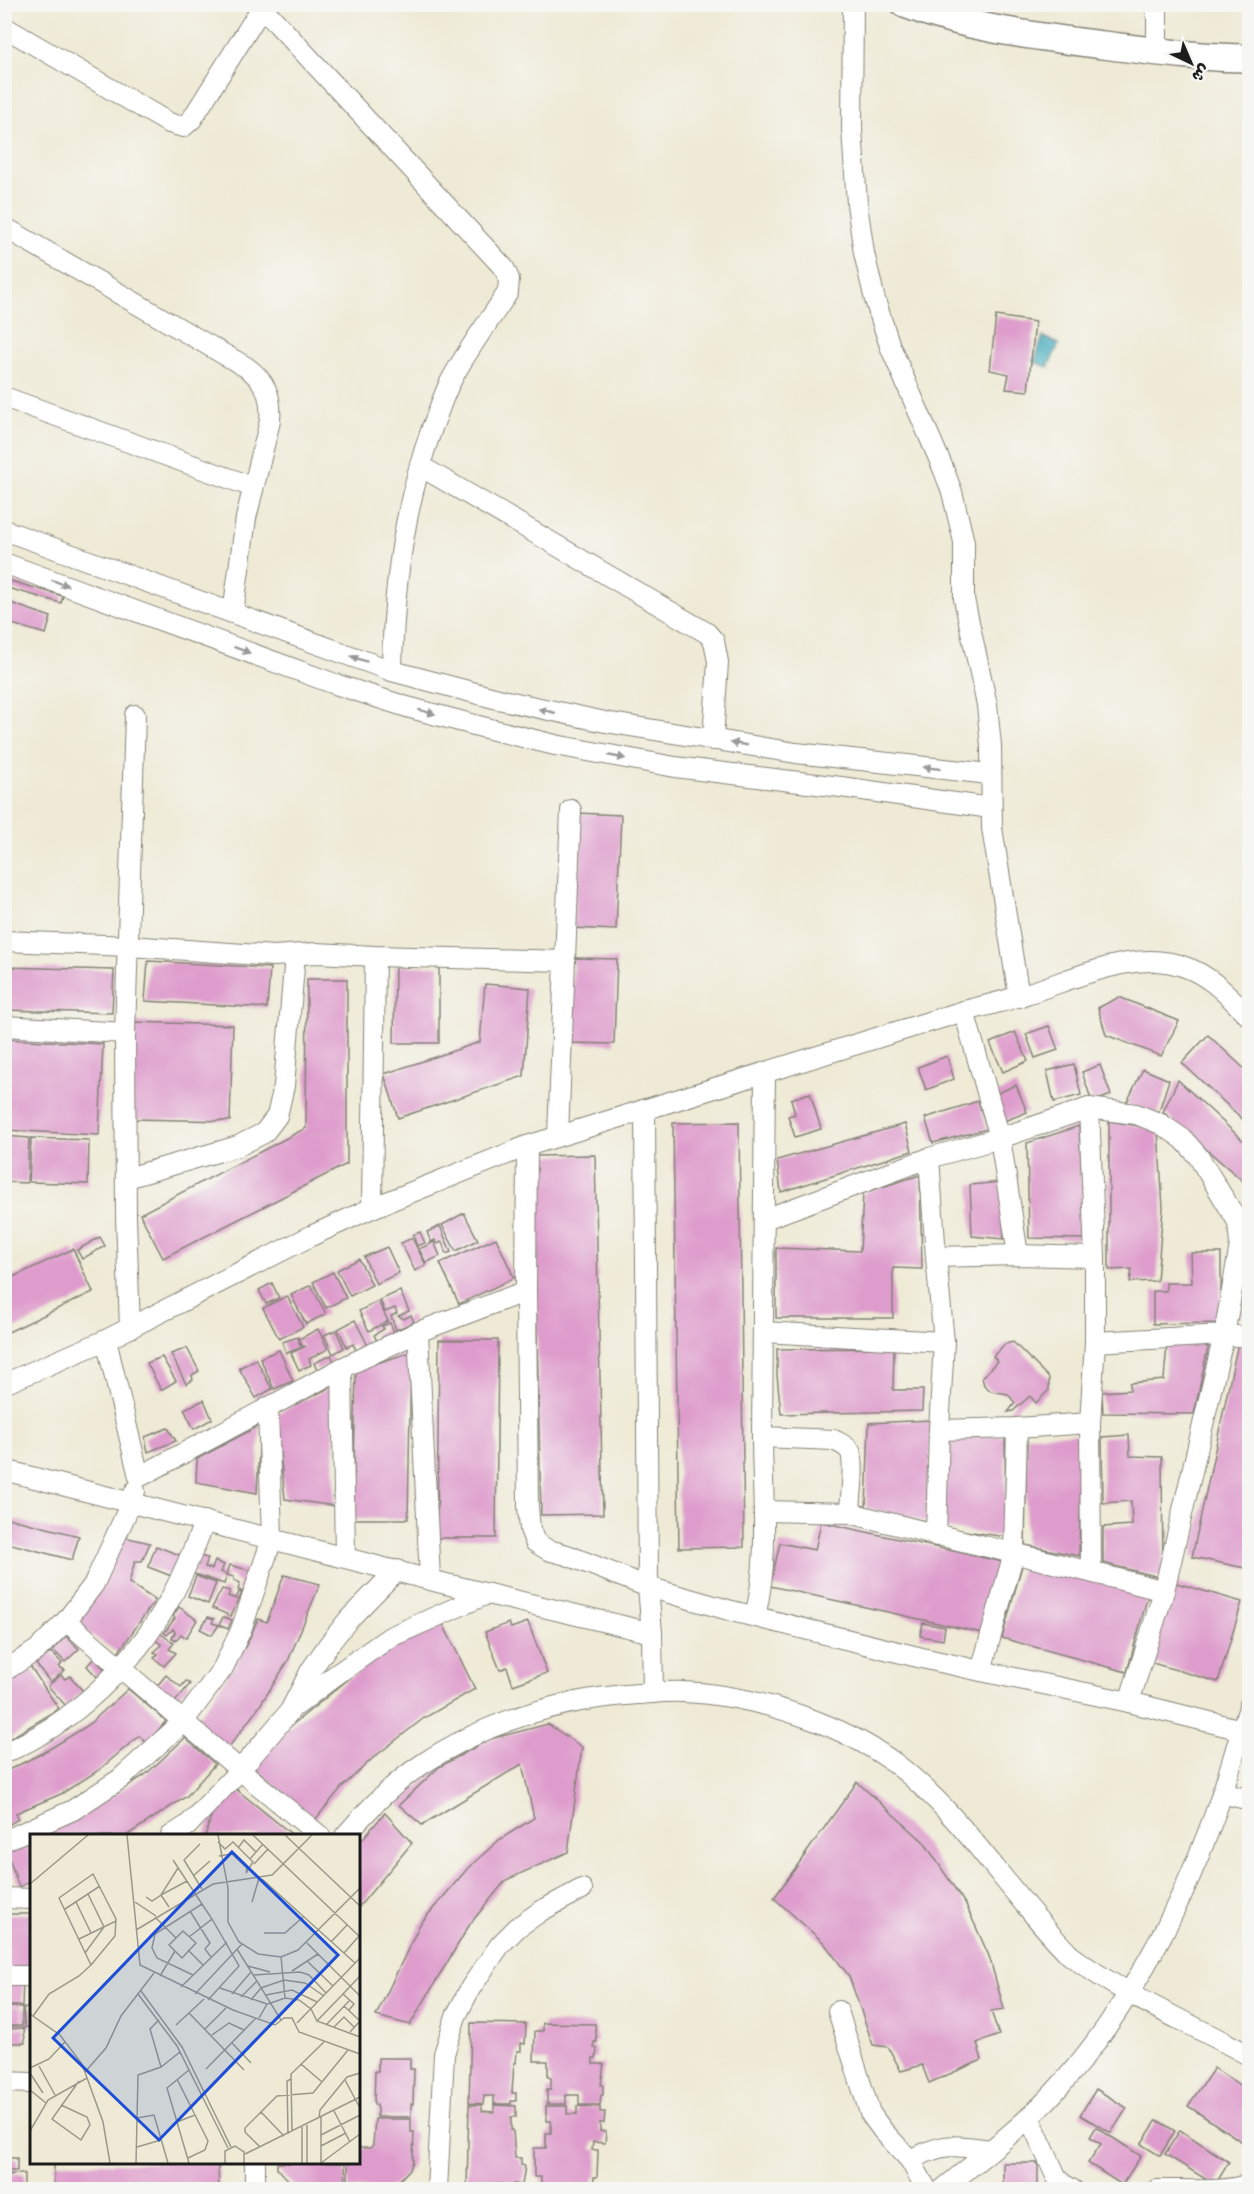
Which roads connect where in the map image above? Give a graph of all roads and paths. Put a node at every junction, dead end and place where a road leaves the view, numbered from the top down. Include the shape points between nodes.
1 (853, 4) edge
2 (905, 4) edge
3 (1157, 4) edge
4 (261, 6) edge
5 (4, 27) edge
6 (1157, 52) junction
7 (1250, 58) edge
8 (4, 227) edge
9 (4, 397) edge
10 (420, 466) junction
11 (253, 487) junction
12 (4, 530) edge
13 (4, 563) edge
14 (233, 613) junction
15 (392, 671) junction
16 (135, 715) dead end
17 (713, 740) junction
18 (990, 774) junction
19 (991, 808) junction
20 (571, 810) dead end
21 (4, 941) edge
22 (129, 946) junction
23 (295, 955) junction
24 (375, 957) junction
25 (565, 961) junction
26 (1019, 997) junction
27 (964, 1011) junction
28 (1250, 1017) edge
29 (4, 1026) edge
30 (124, 1033) junction
31 (765, 1072) junction
32 (1089, 1108) junction
33 (645, 1109) junction
34 (558, 1135) junction
35 (1000, 1138) junction
36 (527, 1146) junction
37 (929, 1158) junction
38 (127, 1178) junction
39 (372, 1208) junction
40 (765, 1219) junction
41 (1244, 1223) edge
42 (1018, 1255) junction
43 (936, 1257) junction
44 (1095, 1257) junction
45 (526, 1290) junction
46 (130, 1328) junction
47 (418, 1332) junction
48 (764, 1332) junction
49 (1224, 1335) junction
50 (1250, 1337) edge
51 (106, 1340) junction
52 (944, 1341) junction
53 (1095, 1342) junction
54 (342, 1368) junction
55 (4, 1384) edge
56 (268, 1407) junction
57 (1090, 1423) junction
58 (1017, 1428) junction
59 (939, 1430) junction
60 (762, 1437) junction
61 (4, 1470) edge
62 (139, 1477) junction
63 (131, 1503) junction
64 (764, 1511) junction
65 (850, 1513) junction
66 (205, 1521) junction
67 (936, 1536) junction
68 (272, 1539) junction
69 (1014, 1552) junction
70 (345, 1557) junction
71 (397, 1570) junction
72 (1091, 1571) junction
73 (430, 1579) junction
74 (648, 1587) junction
75 (1164, 1591) junction
76 (488, 1594) junction
77 (755, 1616) junction
78 (66, 1621) junction
79 (652, 1634) junction
80 (122, 1667) junction
81 (4, 1671) edge
82 (981, 1671) junction
83 (653, 1693) junction
84 (1129, 1702) junction
85 (1250, 1705) edge
86 (290, 1711) junction
87 (183, 1722) junction
88 (1245, 1731) edge
89 (4, 1753) edge
90 (240, 1770) junction
91 (1222, 1793) junction
92 (1250, 1800) edge
93 (187, 1830) edge
94 (318, 1834) edge
95 (347, 1834) edge
96 (4, 1840) edge
97 (582, 1889) dead end
98 (4, 1898) edge
99 (30, 1899) edge
100 (4, 1976) edge
101 (30, 1976) edge
102 (1128, 1994) junction
103 (838, 2011) dead end
104 (1250, 2056) edge
105 (4, 2082) edge
106 (30, 2083) edge
107 (1029, 2117) junction
108 (990, 2150) junction
109 (1044, 2150) junction
110 (910, 2160) junction
111 (255, 2164) edge
112 (1250, 2184) edge
113 (255, 2190) edge
114 (437, 2190) edge
115 (927, 2190) edge
116 (942, 2190) edge
117 (1047, 2190) edge
118 (1073, 2190) edge
119 (1157, 2190) edge

1 - 18 street via 852,129 864,252 890,346 943,468 959,517 964,542 964,599 990,726
2 - 6 main road via 1002,31
3 - 6 street
4 - 5 street via 192,119 183,127 169,123
4 - 10 street via 504,268 509,279 508,292 453,377
6 - 7 main road
8 - 11 street via 257,375 271,408
9 - 11 street
10 - 15 street via 401,548
10 - 17 street via 707,633 714,641 718,662
11 - 14 street via 240,549
12 - 14 street
13 -> 19 street via 325,680 482,727 675,767
15 -> 14 street
17 -> 15 street via 551,712
16 - 22 street
18 -> 17 street
18 - 19 street
19 - 26 street
20 - 25 street
21 - 22 street
22 - 23 street
22 - 30 street
23 - 24 street
23 - 38 street via 285,1086 277,1116 264,1133 238,1146
24 - 25 street
24 - 39 street
25 - 34 street
26 - 27 street
26 - 28 street via 1119,964 1153,960 1178,964 1201,974
27 - 31 street
27 - 35 street
29 - 30 street
30 - 38 street
31 - 33 street
31 - 40 street
32 - 35 street
32 - 41 street via 1136,1114 1183,1139
32 - 44 street
33 - 34 street
33 - 74 street
34 - 36 street
35 - 37 street
35 - 42 street
36 - 39 street
36 - 45 street
37 - 40 street
37 - 43 street
38 - 46 street
39 - 46 street
40 - 48 street
41 - 49 street
42 - 43 street
42 - 44 street
43 - 52 street
44 - 53 street
45 - 47 street
45 - 74 street via 530,1529 536,1542 548,1550
46 - 51 street
47 - 54 street
47 - 73 street
48 - 52 street
48 - 60 street
49 - 50 street
49 - 53 street
49 - 75 street
51 - 55 street
51 - 62 street
52 - 59 street
53 - 57 street
54 - 56 street
54 - 70 street
56 - 62 street
56 - 68 street
57 - 58 street
57 - 72 street
58 - 59 street
58 - 69 street
59 - 67 street
60 - 64 street
60 - 65 street via 834,1440 844,1445 852,1460
61 - 63 street
62 - 63 street
63 - 66 street
63 - 78 street via 94,1584
64 - 65 street
64 - 77 street via 762,1586
65 - 67 street
66 - 68 street
66 - 80 street via 169,1602
67 - 69 street
68 - 70 street
68 - 87 street via 241,1630 223,1668
69 - 72 street
69 - 82 street
70 - 71 street
71 - 73 street
71 - 86 street via 329,1644
72 - 75 street
73 - 76 street
74 - 77 street
74 - 79 street
75 - 84 street
76 - 79 street
76 - 86 street via 390,1637
77 - 82 street
78 - 80 street
78 - 81 street via 37,1650
79 - 83 street
80 - 87 street
80 - 89 street via 73,1712
82 - 84 street
83 - 95 street via 576,1701 491,1727 419,1766 385,1792
83 - 102 street via 682,1691 766,1704 833,1728 895,1763 948,1812 1070,1955
84 - 88 street
85 - 88 street
86 - 90 street
87 - 90 street
87 - 96 street via 120,1779 73,1810
88 - 91 street
90 - 93 street
90 - 94 street
91 - 92 street
91 - 102 street via 1182,1894
97 - 114 street via 541,1911 500,1945 456,2016 444,2054
98 - 99 street
100 - 101 street
102 - 104 street
102 - 107 street via 1092,2047
103 - 110 street via 870,2113
105 - 106 street
107 - 108 street
107 - 109 street
108 - 110 street via 954,2145 934,2148
108 - 116 street
109 - 117 street
109 - 118 street via 1056,2176
110 - 115 street
111 - 113 street
112 - 119 street via 1226,2189

